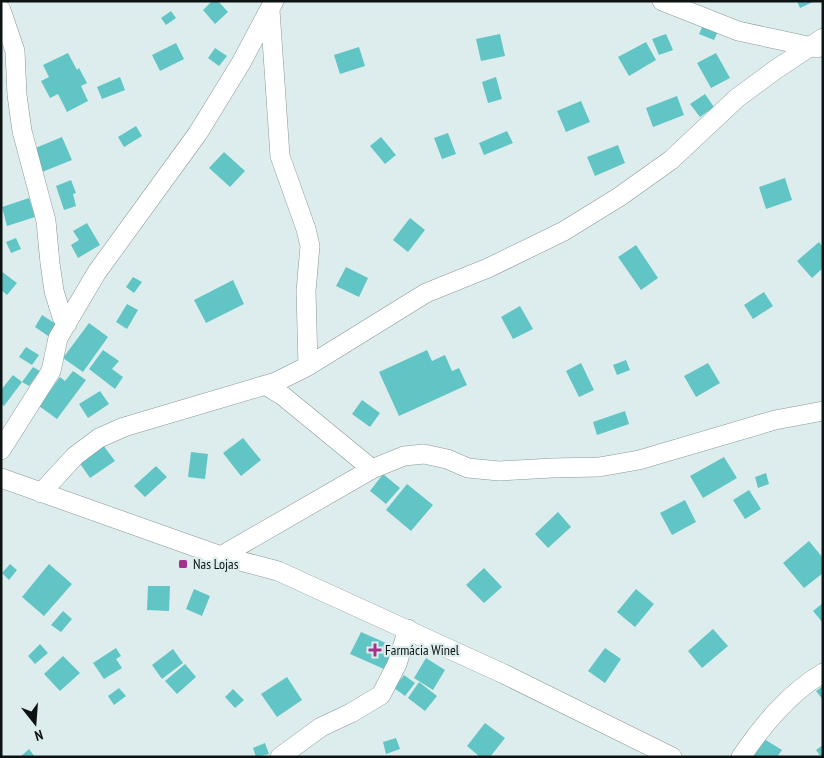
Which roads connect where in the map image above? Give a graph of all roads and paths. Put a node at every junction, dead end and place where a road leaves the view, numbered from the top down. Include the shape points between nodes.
1 (662, 1) edge
2 (272, 6) edge
3 (1, 10) edge
4 (819, 44) edge
5 (8, 62) edge
6 (66, 324) junction
7 (308, 366) junction
8 (265, 386) junction
9 (823, 411) edge
10 (1, 450) edge
11 (372, 469) junction
12 (1, 478) edge
13 (41, 493) junction
14 (221, 556) junction
15 (408, 630) junction
16 (823, 673) edge
17 (280, 757) edge
18 (672, 757) edge
19 (741, 757) edge

1 - 4 street via 738,31
2 - 6 street via 198,133 97,272
2 - 7 street via 280,156 310,246 306,291
3 - 5 street via 15,51
4 - 7 street via 737,98 671,160 619,197 564,231 488,268 426,293
5 - 6 street via 46,221 54,291
6 - 10 street via 58,338 51,371
7 - 8 street
8 - 11 street via 283,396
8 - 13 street via 124,427 100,438 75,456
9 - 11 street via 775,420 640,460 599,467 498,472 468,468 424,454 404,456
11 - 14 street
12 - 13 street
13 - 14 street
14 - 15 street via 278,571
15 - 17 street via 397,664 381,695 321,728
15 - 18 street
16 - 19 street via 788,698

